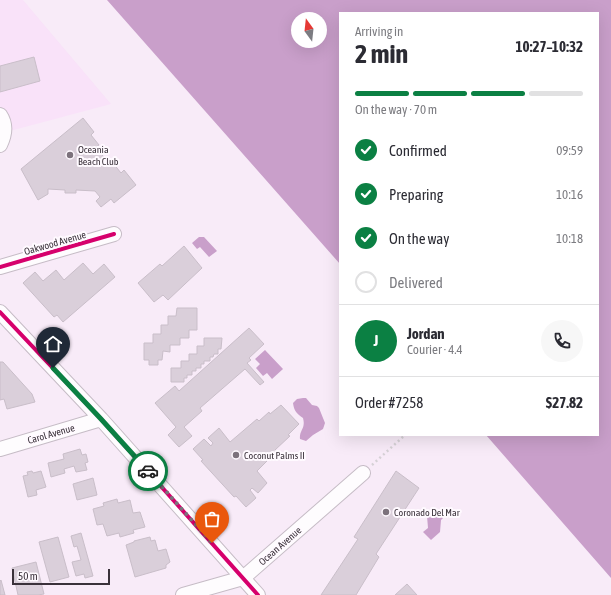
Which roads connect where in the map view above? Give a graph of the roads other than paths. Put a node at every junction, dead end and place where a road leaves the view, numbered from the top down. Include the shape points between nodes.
1 (0, 114) edge
2 (0, 145) edge
3 (114, 234) dead end
4 (0, 267) edge
5 (0, 312) edge
6 (101, 419) junction
7 (0, 449) edge
8 (363, 473) road end
9 (243, 578) junction
10 (183, 595) edge
11 (258, 595) edge

1 - 2 street via 4,128
3 - 4 street, Oakwood Avenue
5 - 6 street
6 - 7 street, Carol Avenue
6 - 9 street
8 - 9 street, Ocean Avenue
9 - 10 street, Ocean Avenue
9 - 11 street

